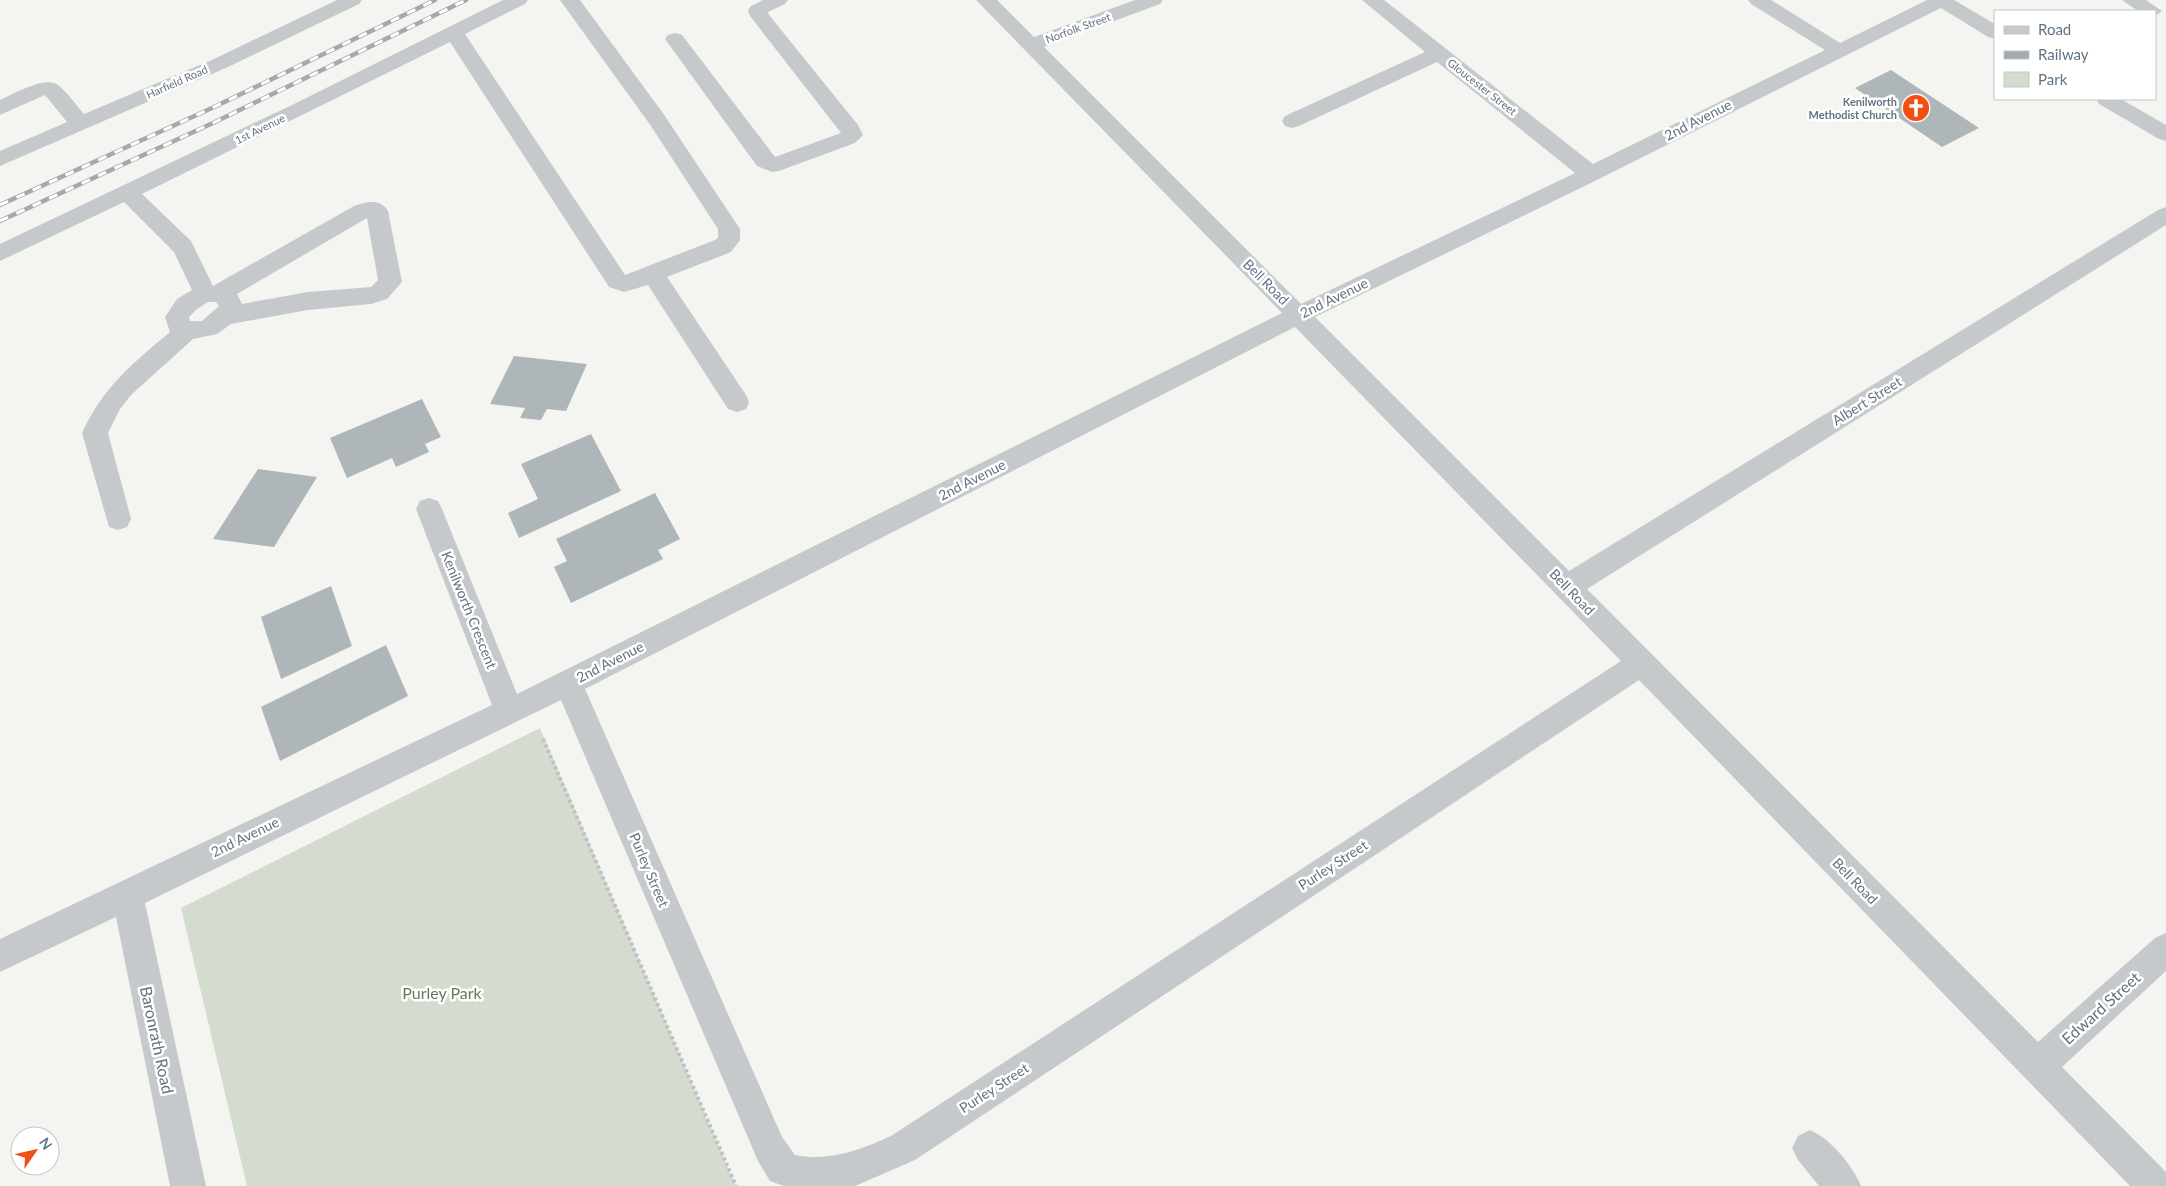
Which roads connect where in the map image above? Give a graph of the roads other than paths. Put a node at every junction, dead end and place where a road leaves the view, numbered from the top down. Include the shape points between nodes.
1 (352, 0) edge
2 (518, 0) edge
3 (570, 0) edge
4 (778, 0) edge
5 (986, 0) edge
6 (1153, 0) edge
7 (1372, 0) edge
8 (1758, 0) edge
9 (1941, 0) edge
10 (2132, 0) edge
11 (2150, 10) edge
12 (1994, 32) edge
13 (454, 33) junction
14 (675, 39) dead end
15 (1031, 45) junction
16 (1838, 50) junction
17 (1440, 53) junction
18 (2108, 100) edge
19 (0, 108) edge
20 (1292, 121) dead end
21 (81, 124) junction
22 (2166, 134) edge
23 (0, 159) edge
24 (1591, 174) junction
25 (128, 193) junction
26 (2166, 215) edge
27 (0, 253) edge
28 (653, 274) junction
29 (212, 294) junction
30 (1299, 315) junction
31 (226, 316) junction
32 (188, 330) junction
33 (737, 402) dead end
34 (429, 509) dead end
35 (118, 519) dead end
36 (1567, 587) junction
37 (1641, 663) junction
38 (568, 683) junction
39 (509, 711) junction
40 (127, 894) junction
41 (2166, 949) edge
42 (0, 956) edge
43 (2037, 1066) junction
44 (1810, 1148) dead end
45 (188, 1186) edge
46 (1843, 1186) edge
47 (2154, 1186) edge

1 - 21 street, Harfield Road via 221,63
2 - 13 street, 1st Avenue
3 - 28 street via 658,121 729,230 729,240 723,246
4 - 14 street via 761,7 758,10 760,16 851,130 852,135 848,138 779,164 765,161
5 - 15 street, Bell Road
6 - 15 street, Norfolk Street
7 - 17 street, Gloucester Street
8 - 16 street
9 - 12 street
9 - 16 street, 2nd Avenue
10 - 11 street
13 - 25 street, 1st Avenue
13 - 28 street via 611,275 624,284
15 - 30 street, Bell Road
16 - 24 street, 2nd Avenue
17 - 20 street
17 - 24 street, Gloucester Street
18 - 22 street
19 - 21 street via 50,88
21 - 23 street, Harfield Road
24 - 30 street, 2nd Avenue
25 - 27 street, 1st Avenue
25 - 29 street via 183,247
26 - 36 street, Albert Street
28 - 33 street
29 - 31 street via 228,298 231,306
29 - 31 street via 362,211 377,211 390,282 379,293
29 - 32 street via 192,299 182,307 177,317 179,326
30 - 36 street, Bell Road
30 - 38 street, 2nd Avenue
31 - 32 street via 216,325
32 - 35 street via 121,389 95,433
34 - 39 street, Kenilworth Crescent
36 - 37 street, Bell Road
37 - 38 street, Purley Street via 903,1148 844,1180 824,1184 804,1182 784,1170 770,1149
37 - 43 street, Bell Road
38 - 39 street, 2nd Avenue
39 - 40 street, 2nd Avenue
40 - 42 street, 2nd Avenue
40 - 45 street, Baronrath Road
41 - 43 street, Edward Street
43 - 47 street, Bell Road
44 - 46 street

